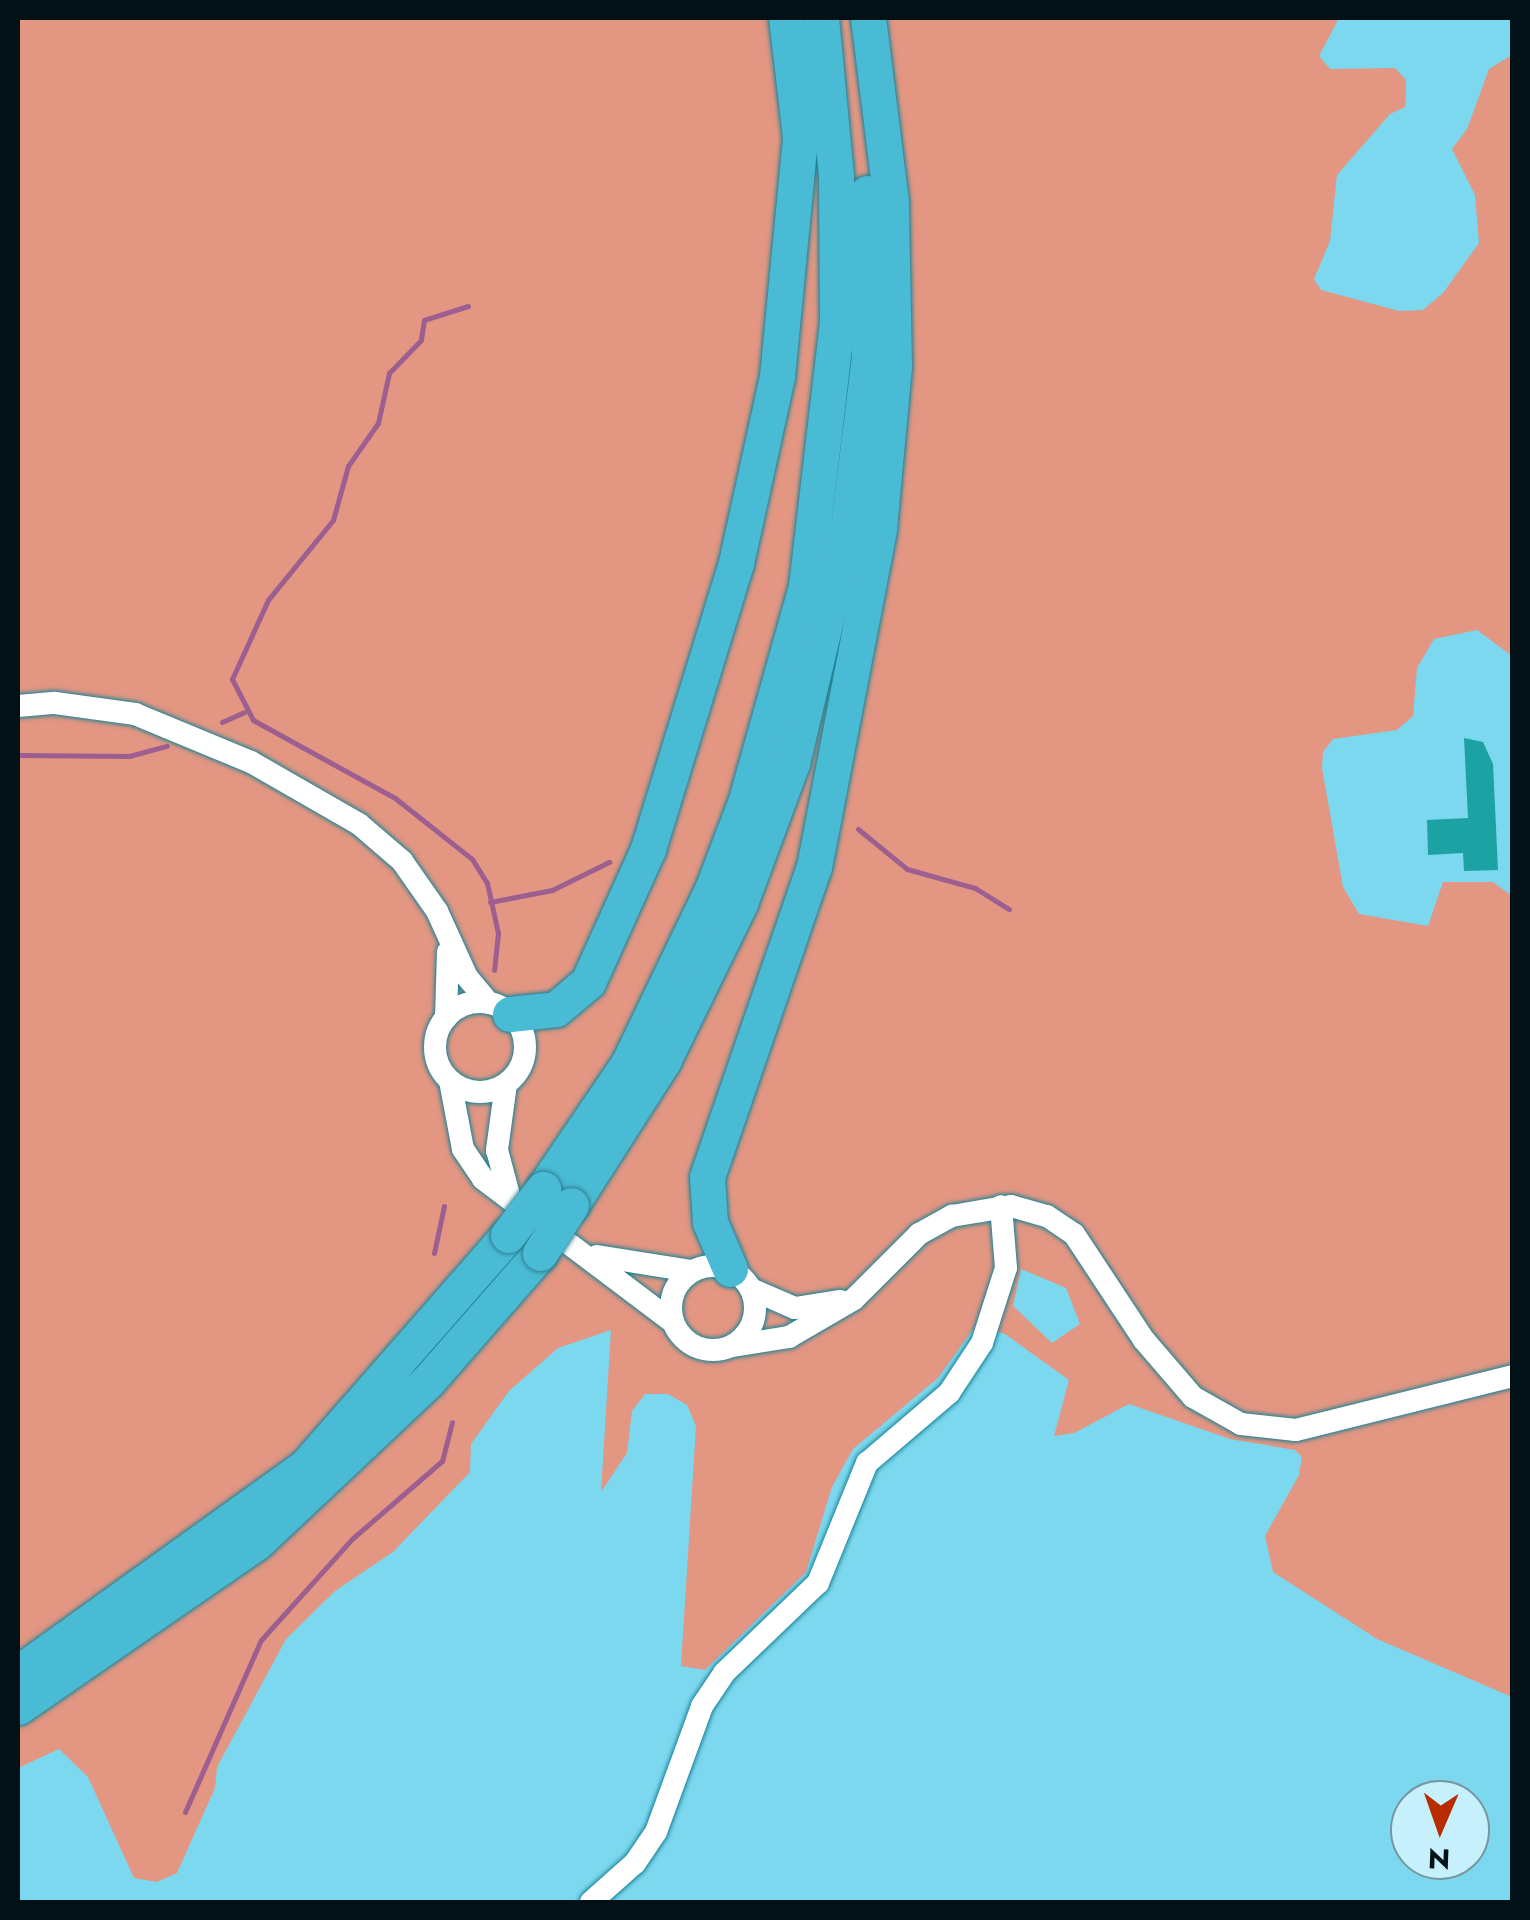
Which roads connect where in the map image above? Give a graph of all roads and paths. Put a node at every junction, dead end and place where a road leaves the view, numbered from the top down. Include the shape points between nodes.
1 (786, 18) edge
2 (821, 18) edge
3 (852, 18) edge
4 (868, 18) edge
5 (18, 706) edge
6 (448, 943) junction
7 (500, 1009) junction
8 (446, 1018) junction
9 (450, 1081) junction
10 (506, 1084) junction
11 (541, 1198) junction
12 (1001, 1206) junction
13 (588, 1254) junction
14 (692, 1272) junction
15 (741, 1279) junction
16 (854, 1299) junction
17 (673, 1322) junction
18 (733, 1346) junction
19 (1512, 1376) edge
20 (18, 1673) edge
21 (18, 1708) edge
22 (591, 1902) edge

1 - 7 highway via 800,137 777,378 736,564 648,850 588,982 556,1009
2 - 11 highway via 836,176 837,324 806,586 746,800 712,886 628,1064
3 - 11 highway via 867,178 869,357 826,637 792,763 740,903 663,1061
4 - 15 highway via 891,220 894,365 878,528 814,867 707,1177 710,1222
5 - 6 street via 54,702 135,714 251,762 359,824 402,861 437,911
6 - 7 street
6 - 8 street
7 - 8 street via 466,1005
7 - 10 street via 525,1050
8 - 9 street via 435,1050
9 - 10 street via 477,1092
9 - 11 street via 463,1149 483,1179
10 - 11 street via 497,1150
11 - 13 street
11 - 20 highway, bridge via 305,1467
11 - 21 highway, bridge via 540,1253 428,1382 256,1543
12 - 16 street via 952,1216 919,1234
12 - 19 street via 1047,1216 1074,1234 1144,1340 1193,1397 1241,1424 1296,1430
12 - 22 street via 1006,1268 982,1343 949,1393 866,1463 818,1582 724,1673 702,1706 656,1832 635,1863
13 - 14 street
13 - 17 street
14 - 15 street
14 - 17 street via 673,1294
15 - 16 street via 795,1308
15 - 18 street via 754,1321
16 - 18 street via 789,1337
17 - 18 street via 698,1348

